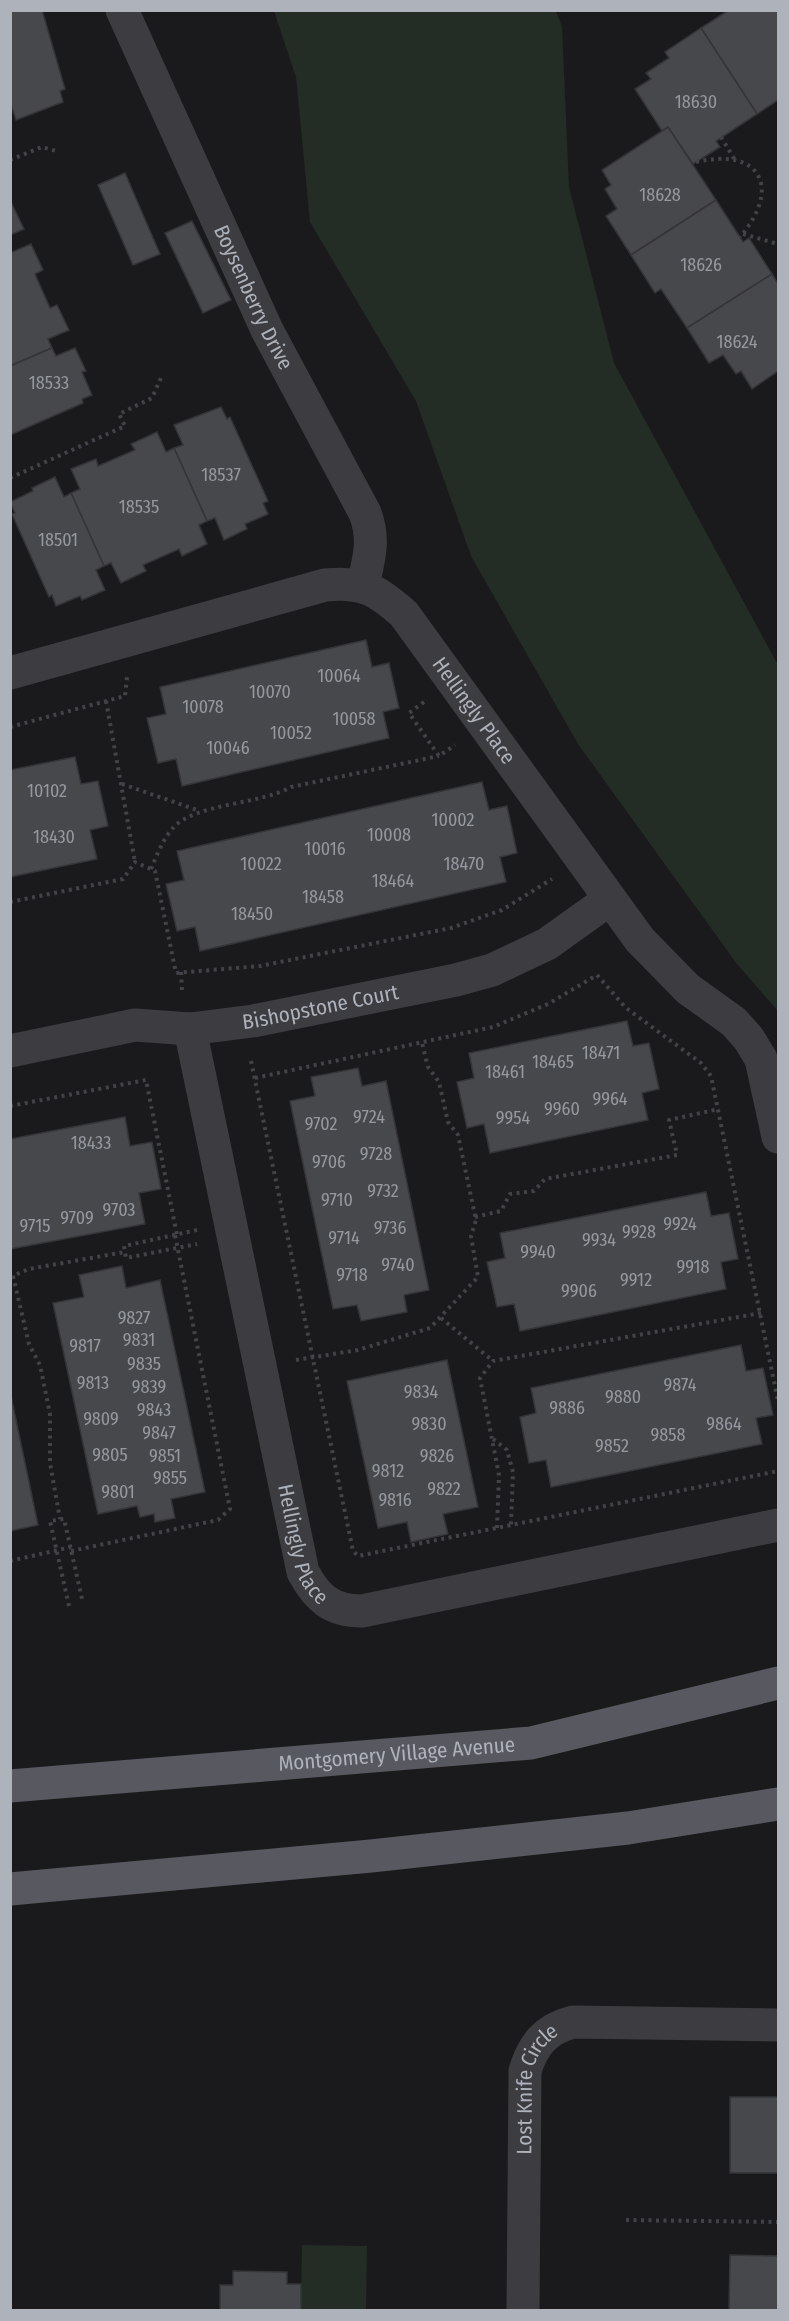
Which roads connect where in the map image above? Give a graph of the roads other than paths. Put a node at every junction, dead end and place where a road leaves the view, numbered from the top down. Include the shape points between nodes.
1 (122, 10) edge
2 (363, 585) junction
3 (11, 672) edge
4 (610, 899) junction
5 (190, 1029) junction
6 (10, 1051) edge
7 (778, 1137) edge
8 (778, 1526) edge
9 (778, 1683) edge
10 (10, 1786) edge
11 (778, 1804) edge
12 (10, 1889) edge
13 (778, 2025) edge
14 (523, 2310) edge

1 - 2 street, Boysenberry Drive via 267,330 365,513 372,543
2 - 3 street, Hellingly Place via 325,585
2 - 4 street, Hellingly Place via 404,614
4 - 5 street, Bishopstone Court via 547,944 492,970 322,1008
4 - 7 street, Hellingly Place via 663,966 734,1022 748,1039 761,1059
5 - 6 street, Bishopstone Court via 135,1025
5 - 8 street, Hellingly Place via 303,1572 312,1590 326,1604 344,1611 362,1611
9 - 10 main road, Montgomery Village Avenue via 531,1743
11 - 12 main road via 617,1830
13 - 14 street, Lost Knife Circle via 573,2022 556,2026 542,2037 531,2052 525,2071

